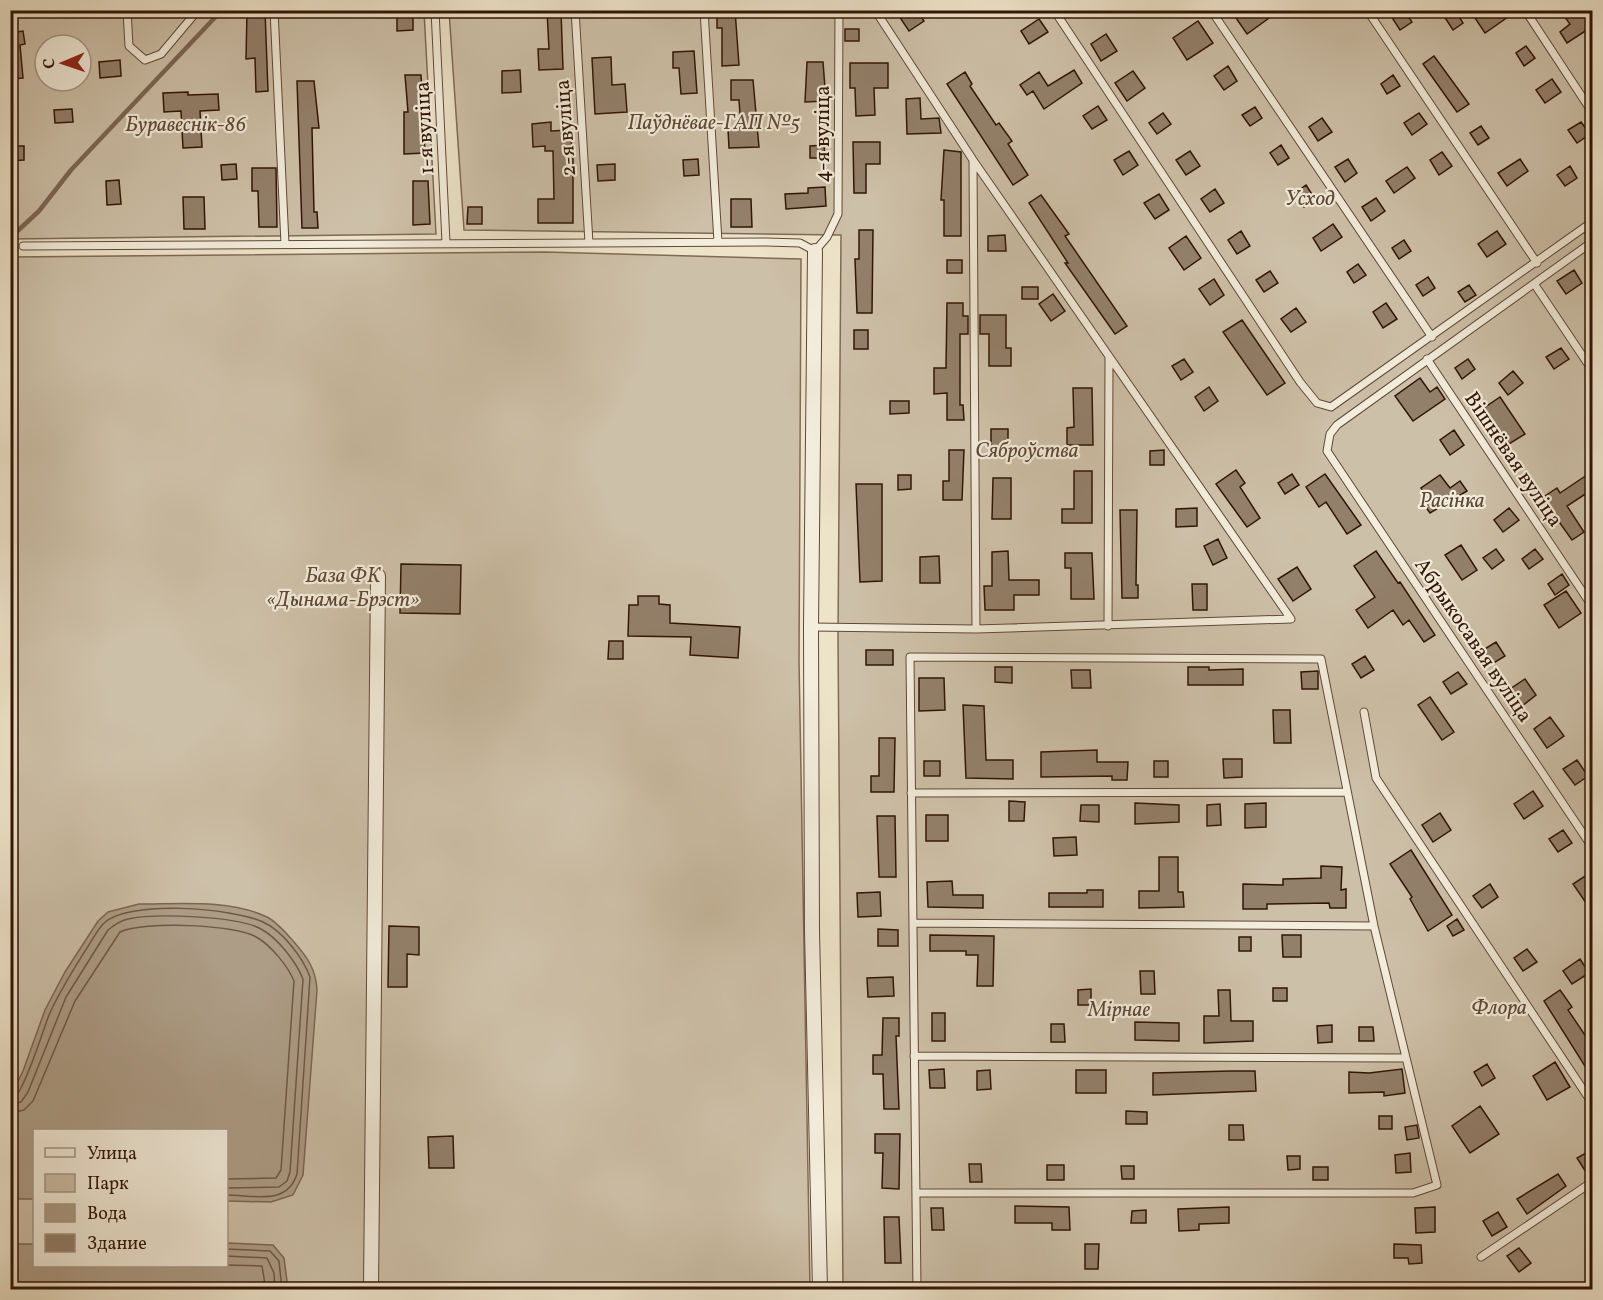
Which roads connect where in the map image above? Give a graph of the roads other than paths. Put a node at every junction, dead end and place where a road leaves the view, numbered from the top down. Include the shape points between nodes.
1 (127, 10) edge
2 (198, 10) edge
3 (274, 10) edge
4 (435, 10) edge
5 (575, 10) edge
6 (704, 10) edge
7 (839, 10) edge
8 (875, 10) edge
9 (1054, 10) edge
10 (1211, 10) edge
11 (1367, 10) edge
12 (1525, 10) edge
13 (1593, 112) edge
14 (973, 160) junction
15 (1593, 222) edge
16 (718, 242) junction
17 (1593, 242) edge
18 (446, 243) junction
19 (589, 243) junction
20 (285, 244) junction
21 (23, 246) dead end
22 (815, 251) junction
23 (1537, 263) junction
24 (1535, 285) junction
25 (1432, 337) junction
26 (1109, 358) junction
27 (1427, 359) junction
28 (1593, 370) edge
29 (378, 576) dead end
30 (1593, 606) edge
31 (1108, 626) junction
32 (811, 627) junction
33 (976, 629) junction
34 (1364, 712) dead end
35 (1346, 792) junction
36 (911, 793) junction
37 (1593, 847) edge
38 (914, 923) junction
39 (1374, 926) junction
40 (914, 1056) junction
41 (1406, 1058) junction
42 (1593, 1103) edge
43 (1593, 1182) edge
44 (918, 1193) junction
45 (1481, 1257) dead end
46 (1593, 1287) edge
47 (371, 1290) edge
48 (820, 1290) edge
49 (917, 1290) edge
50 (1588, 1290) edge

1 - 2 lane via 129,46 145,60 160,54
3 - 20 lane
4 - 18 lane, 1-я вуліца
5 - 19 lane, 2-я вуліца
6 - 16 lane
7 - 22 lane, 4-я вуліца via 838,214
8 - 14 lane
9 - 25 lane via 1317,404 1331,407
10 - 25 lane
11 - 23 lane
12 - 13 lane
14 - 26 lane
14 - 33 lane
15 - 23 lane
16 - 19 lane
16 - 22 lane via 800,243
17 - 24 lane
18 - 19 lane
18 - 20 lane
20 - 21 lane
22 - 32 street
23 - 25 lane
24 - 27 lane
24 - 28 lane
26 - 31 lane
26 - 31 lane via 1292,619
27 - 30 lane, Вішнёвая вуліца
27 - 37 lane, Абрыкосавая вуліца via 1337,425 1330,434 1327,451
29 - 47 street
31 - 33 lane
32 - 33 lane
32 - 48 street via 812,931
34 - 42 lane via 1376,778
35 - 36 lane
35 - 36 lane via 1321,659 910,657
35 - 39 lane
36 - 38 lane
38 - 39 lane
38 - 40 lane
39 - 41 lane
40 - 41 lane
40 - 44 lane
41 - 44 lane via 1437,1185 1413,1193
43 - 45 lane
44 - 49 lane
46 - 50 lane

